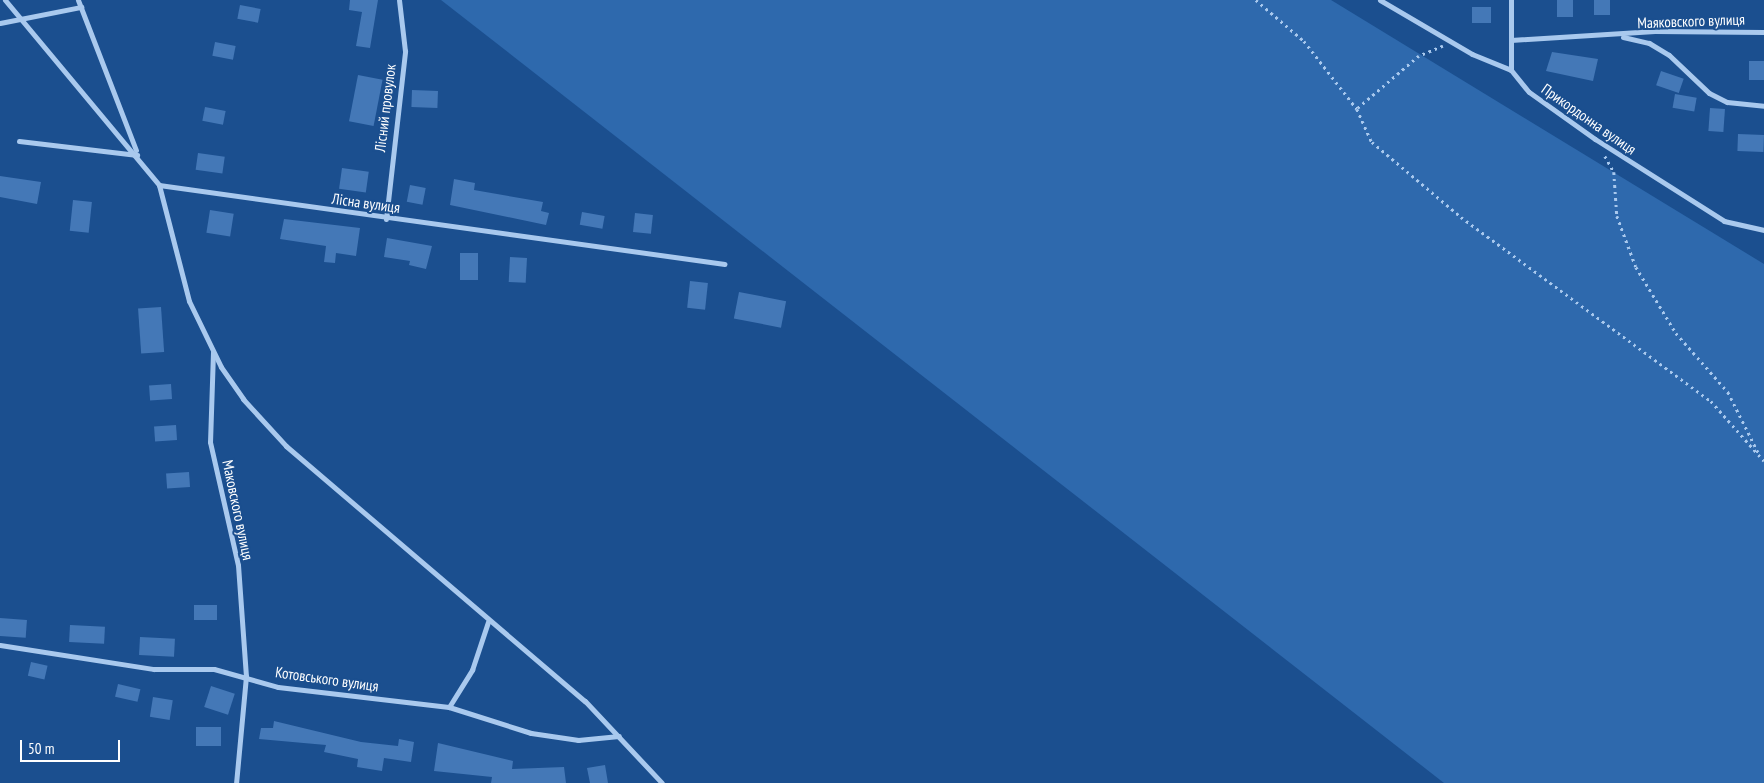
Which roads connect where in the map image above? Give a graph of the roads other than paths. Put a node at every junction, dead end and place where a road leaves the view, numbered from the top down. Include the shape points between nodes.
1 (5, 0) edge
2 (78, 0) edge
3 (399, 0) edge
4 (1380, 0) edge
5 (1511, 0) edge
6 (81, 7) junction
7 (20, 19) junction
8 (0, 23) edge
9 (1764, 32) edge
10 (1620, 36) junction
11 (1511, 40) junction
12 (1512, 70) junction
13 (1764, 106) edge
14 (19, 141) dead end
15 (138, 155) junction
16 (159, 185) junction
17 (386, 219) junction
18 (1764, 230) edge
19 (726, 264) dead end
20 (213, 351) junction
21 (488, 622) junction
22 (0, 645) edge
23 (246, 676) junction
24 (449, 707) junction
25 (620, 736) junction
26 (236, 783) edge
27 (662, 783) edge

1 - 7 street
2 - 6 street
3 - 17 street, Лісний провулок via 405,51
4 - 12 street, Прикордонна вулиця via 1452,42
5 - 11 street
6 - 7 street
6 - 15 street
7 - 8 street
7 - 15 street
9 - 10 street, Маяковского вулиця via 1655,31
10 - 11 street
10 - 13 street via 1649,43 1669,55 1688,76 1721,99
11 - 12 street
12 - 18 street, Прикордонна вулиця via 1529,92 1595,139 1724,221
14 - 15 street
15 - 16 street
16 - 17 street, Лісна вулиця
16 - 20 street via 189,301
17 - 19 street, Лісна вулиця
20 - 21 street via 243,399 286,446
20 - 23 street, Маковского вулиця via 210,442 238,565
21 - 24 street via 472,670
21 - 25 street via 585,701
22 - 23 street, Котовського вулиця via 154,669 214,669
23 - 24 street, Котовського вулиця via 278,687
23 - 26 street, Маковского вулиця
24 - 25 street, Котовського вулиця via 531,734 578,740
25 - 27 street

